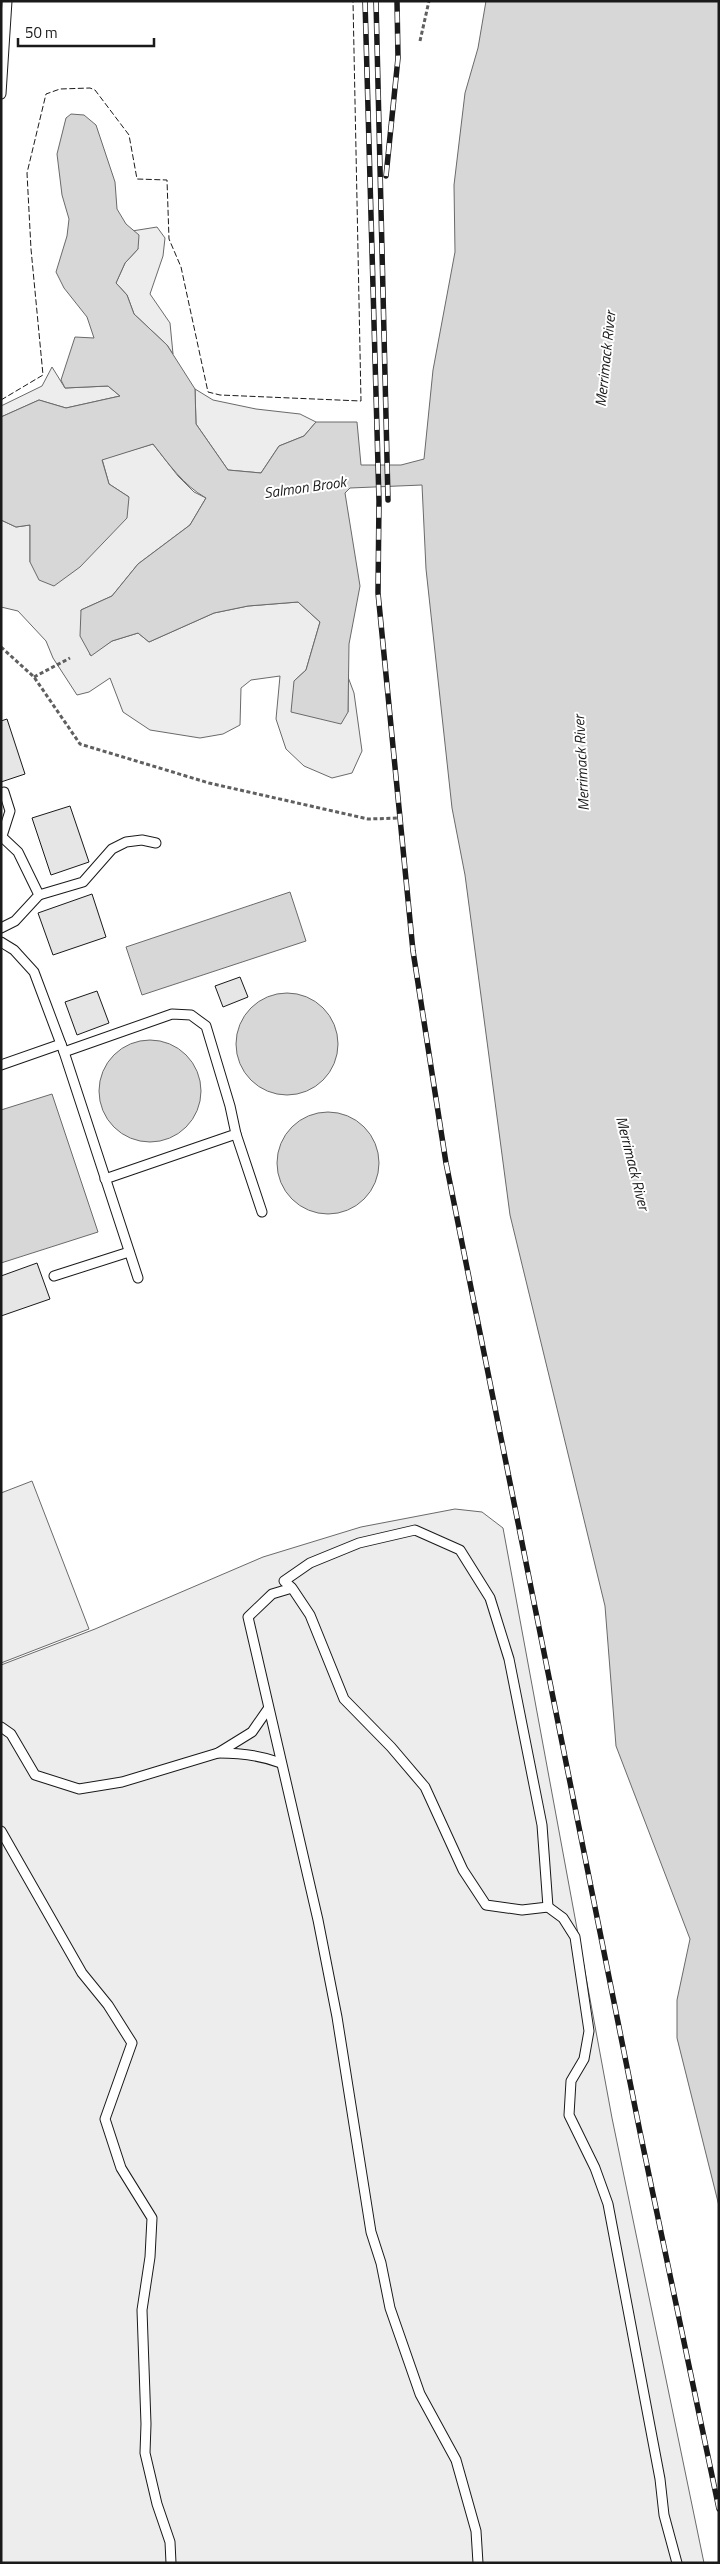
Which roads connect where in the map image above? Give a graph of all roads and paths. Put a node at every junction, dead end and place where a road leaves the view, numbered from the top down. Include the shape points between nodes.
1 (8, 1) edge
2 (429, 1) edge
3 (420, 41) dead end
4 (1, 94) edge
5 (1, 647) edge
6 (70, 658) dead end
7 (34, 677) junction
8 (4, 792) dead end
9 (400, 818) dead end
10 (2, 836) edge
11 (156, 843) dead end
12 (39, 895) junction
13 (1, 928) edge
14 (1, 942) edge
15 (62, 1048) junction
16 (1, 1065) edge
17 (236, 1134) junction
18 (105, 1179) junction
19 (262, 1212) dead end
20 (129, 1252) junction
21 (54, 1276) dead end
22 (138, 1278) dead end
23 (292, 1588) junction
24 (268, 1709) junction
25 (1, 1726) edge
26 (218, 1753) junction
27 (281, 1763) junction
28 (1, 1831) edge
29 (548, 1907) junction
30 (171, 2563) edge
31 (478, 2563) edge
32 (677, 2563) edge

1 - 4 lane
2 - 3 path
5 - 7 path
6 - 7 path
7 - 9 path via 80,744 209,783 368,818
8 - 10 lane via 10,811
10 - 12 lane via 18,852
11 - 12 lane via 142,840 126,842 108,854 83,882
12 - 13 lane via 15,921
14 - 15 lane via 14,950 34,972
15 - 16 lane
15 - 17 lane via 172,1014 191,1015 206,1026
15 - 18 lane
17 - 18 lane
17 - 19 lane
18 - 20 lane
20 - 21 lane
20 - 22 lane
23 - 24 lane via 272,1594 248,1616
23 - 29 lane via 310,1615 344,1699 426,1787 463,1870 486,1905 522,1910
23 - 29 lane via 284,1581 310,1563 360,1543 415,1530 460,1550 490,1598 509,1659 542,1825
24 - 26 lane via 252,1732
24 - 27 lane
25 - 26 lane via 11,1734 35,1775 79,1789 122,1782
26 - 27 lane via 250,1754
27 - 31 lane via 338,2017 371,2232 390,2308 420,2394 456,2460 476,2531
28 - 30 lane via 82,1973 108,2005 132,2043 105,2119 121,2168 152,2218 142,2310 145,2453 170,2542
29 - 32 lane via 563,1918 575,1937 589,2031 584,2059 570,2081 569,2115 595,2168 608,2204 664,2515

